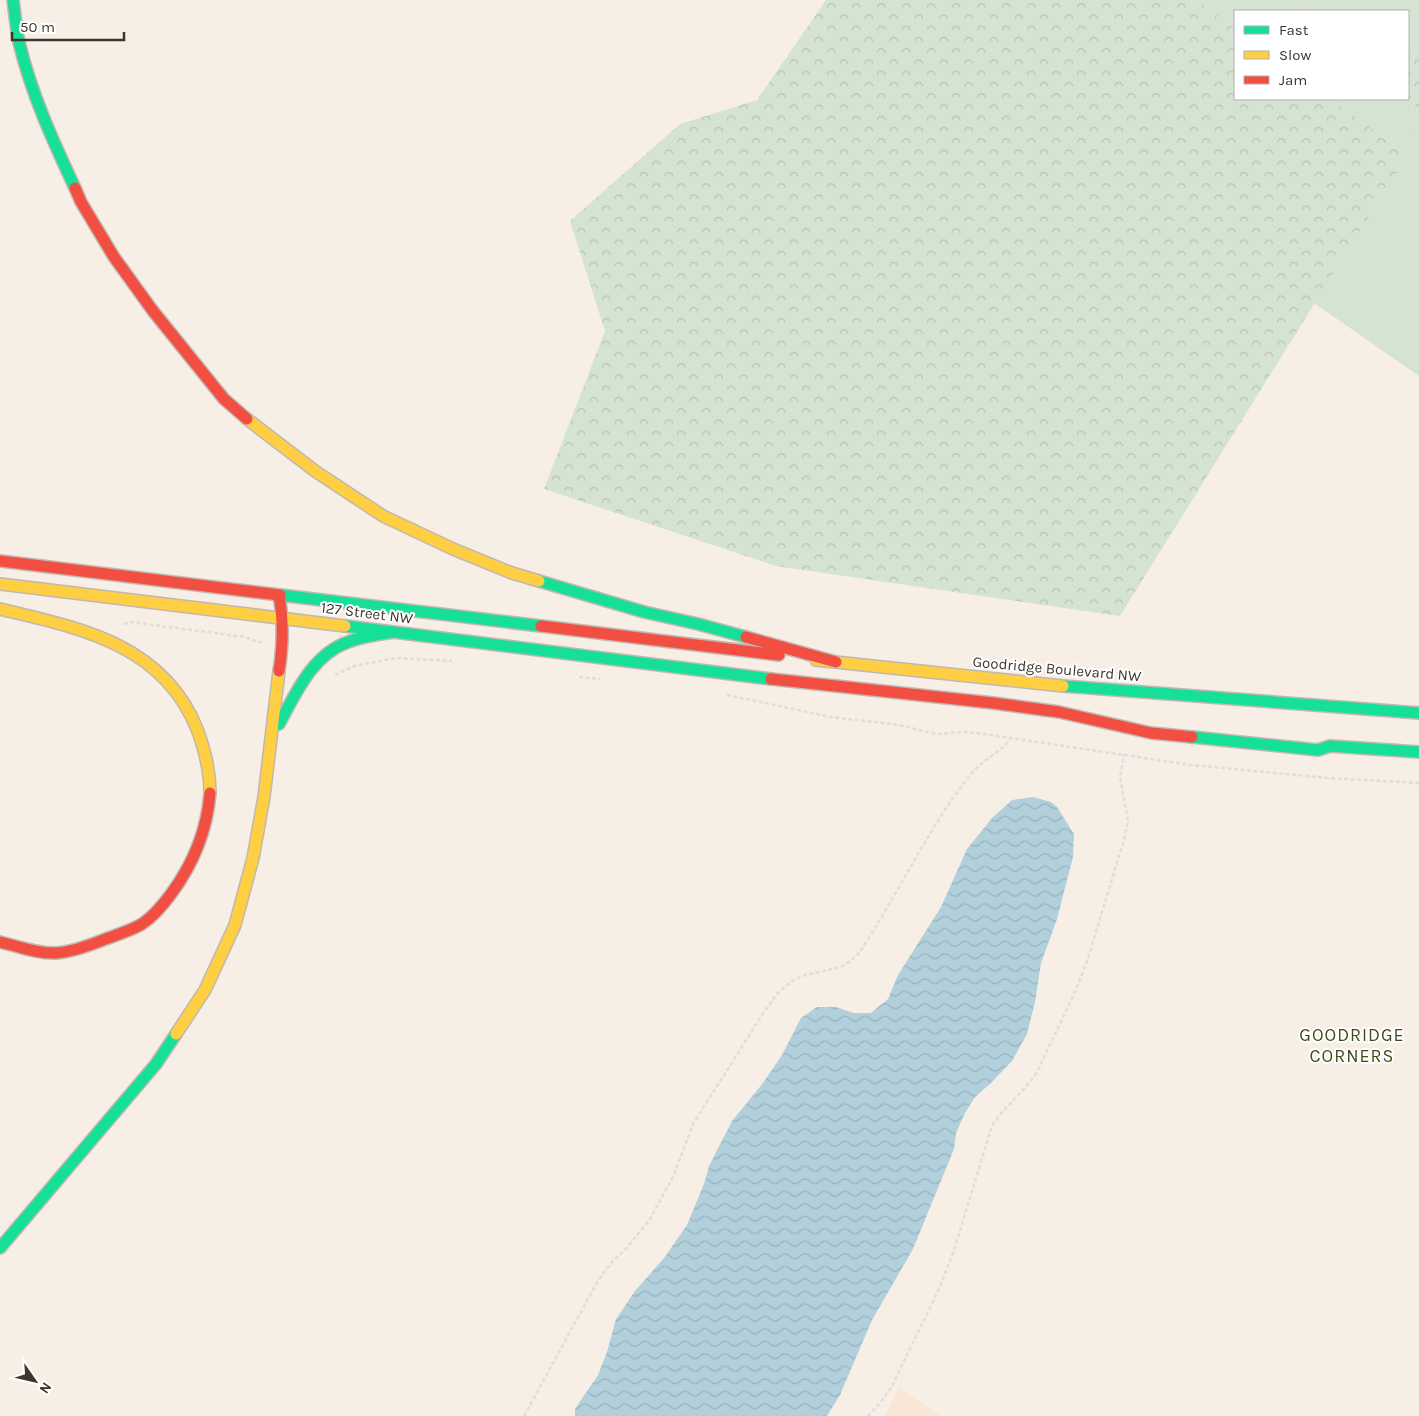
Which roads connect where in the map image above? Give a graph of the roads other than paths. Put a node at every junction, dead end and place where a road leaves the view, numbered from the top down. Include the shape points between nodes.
1 (13, 0) edge
2 (0, 560) edge
3 (0, 584) edge
4 (279, 596) junction
5 (0, 609) edge
6 (283, 618) junction
7 (394, 632) junction
8 (693, 646) joint
9 (836, 662) junction
10 (1419, 713) edge
11 (271, 739) junction
12 (1318, 750) junction
13 (1419, 752) edge
14 (1419, 762) edge
15 (0, 942) edge
16 (0, 1248) edge

1 - 9 main road via 19,42 36,97 54,146 81,202 114,257 153,311 224,399 265,434 383,516 512,573 644,612
2 - 4 main road, 127 Street NW
3 - 6 main road, 127 Street NW
4 - 6 main road
4 - 8 main road, 127 Street NW
5 - 15 main road via 88,631 114,642 158,670 186,705 198,730 207,756 210,779 207,822 191,867 159,909 139,926 92,945 54,954
6 - 7 main road, 127 Street NW
6 - 11 main road
7 - 11 main road via 358,638 336,647 320,660 304,677
7 - 12 main road, 127 Street NW via 993,703 1059,712 1151,733
8 - 9 main road, Goodridge Boulevard NW
9 - 10 main road, Goodridge Boulevard NW via 1066,686
11 - 16 main road via 256,840 235,926 205,990 156,1064
12 - 13 main road via 1330,746
12 - 14 main road

